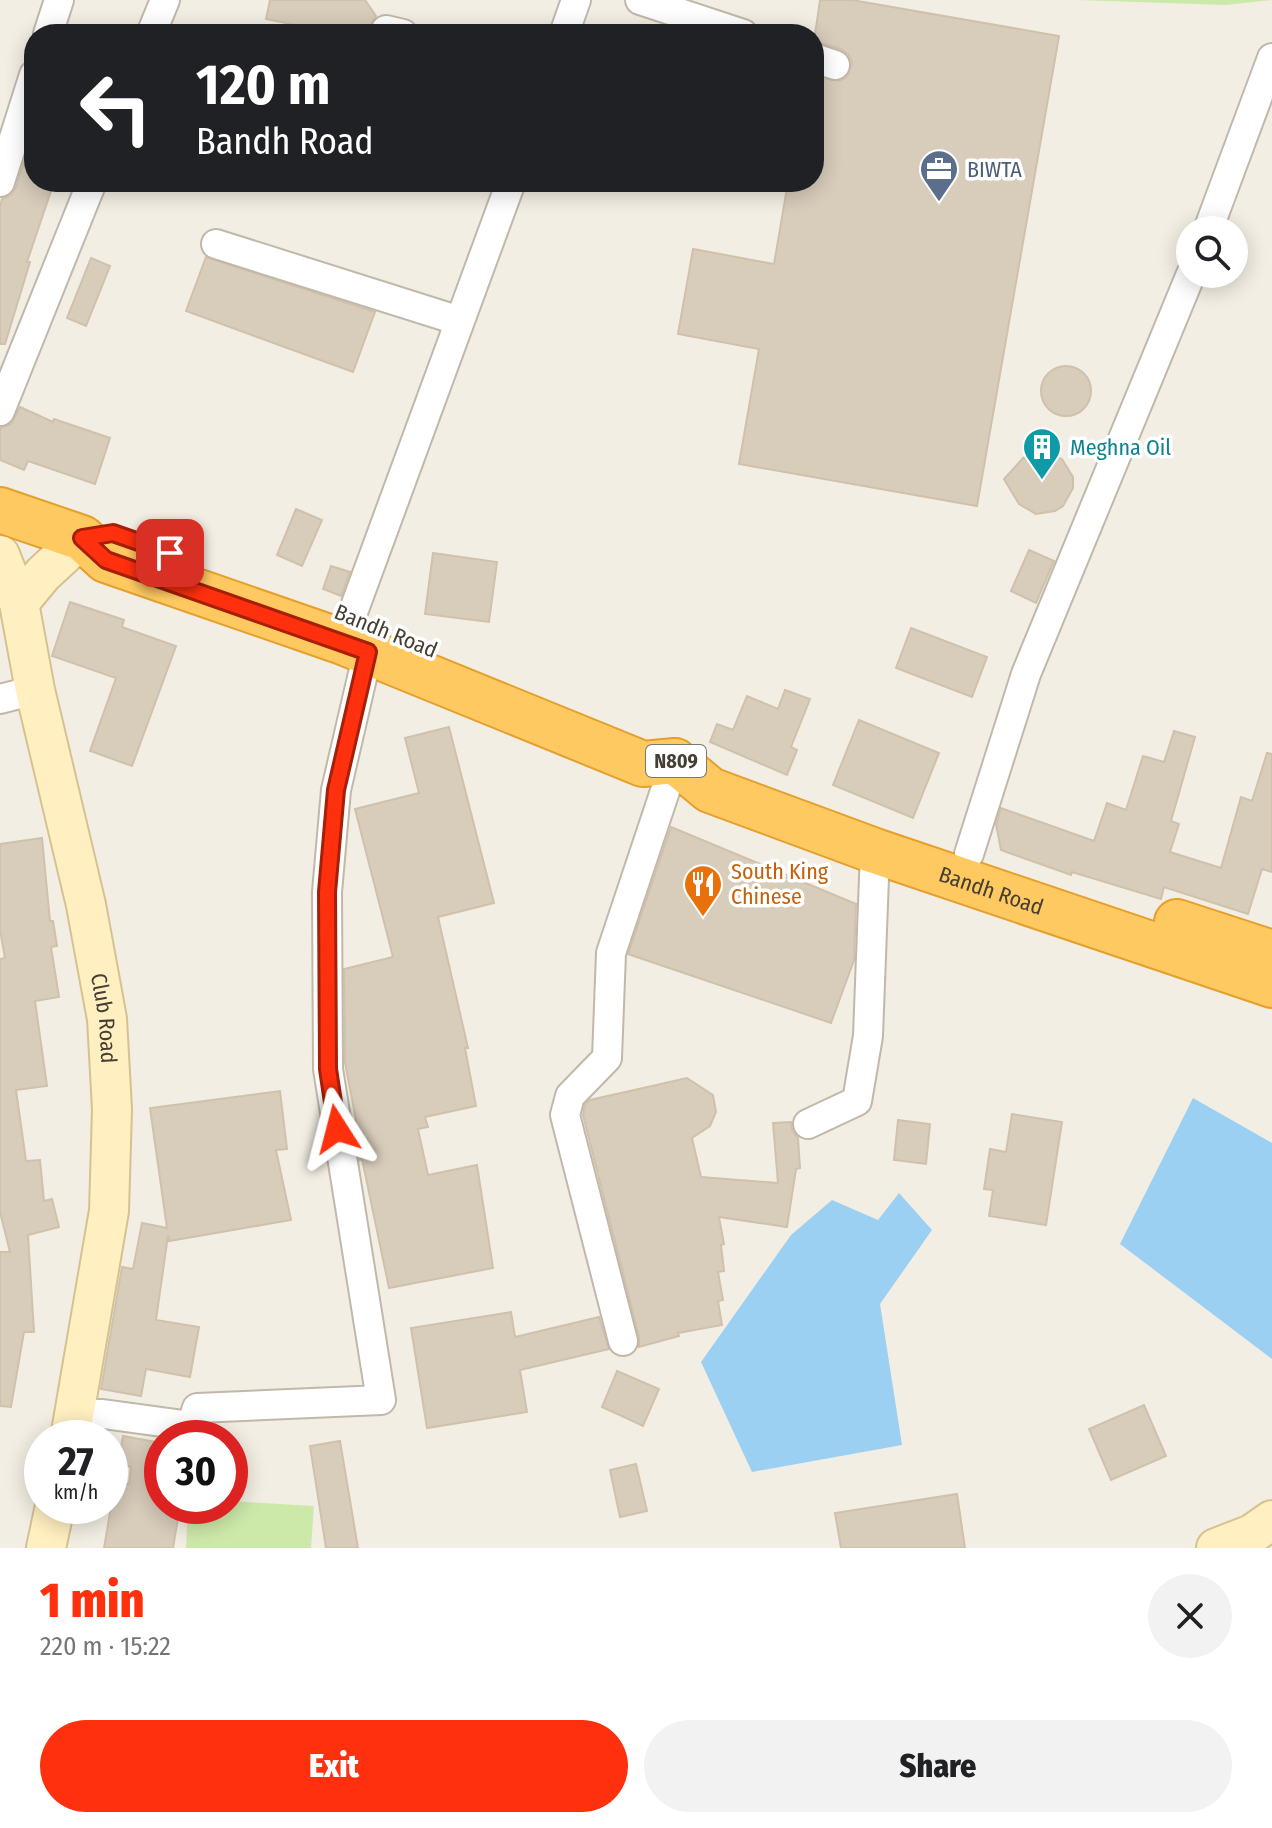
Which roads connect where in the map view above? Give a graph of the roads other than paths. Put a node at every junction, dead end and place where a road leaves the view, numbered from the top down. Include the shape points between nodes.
1 (59, 0) edge
2 (165, 0) edge
3 (576, 0) edge
4 (640, 0) edge
5 (51, 24) edge
6 (155, 24) edge
7 (568, 24) edge
8 (713, 24) edge
9 (1272, 58) edge
10 (24, 106) edge
11 (0, 182) edge
12 (88, 192) edge
13 (507, 192) edge
14 (1213, 216) edge
15 (216, 244) dead end
16 (1185, 288) edge
17 (460, 321) junction
18 (0, 411) edge
19 (0, 510) edge
20 (82, 538) junction
21 (0, 555) edge
22 (19, 603) junction
23 (360, 633) junction
24 (18, 694) edge
25 (675, 761) junction
26 (875, 851) junction
27 (969, 854) junction
28 (1270, 954) edge
29 (808, 1124) dead end
30 (623, 1341) dead end
31 (73, 1420) edge
32 (88, 1420) edge
33 (51, 1524) edge
34 (46, 1548) edge

1 - 5 street
2 - 6 street
3 - 7 street
4 - 8 street
9 - 14 street
10 - 11 street
12 - 18 street
13 - 17 street
15 - 17 street
16 - 27 street via 1026,674
17 - 23 street
19 - 20 highway, Bandh Road / N809
20 - 22 street
20 - 23 highway, Bandh Road / N809 via 106,560
21 - 22 street, Club Road
22 - 24 street, Club Road
23 - 25 highway, Bandh Road / N809 via 643,764
23 - 32 street via 334,805 327,892 328,1069 381,1400 197,1408 191,1426 103,1414
24 - 31 street, Club Road via 86,905 107,1019 112,1109 109,1211
25 - 26 highway, Bandh Road / N809 via 710,790
25 - 27 highway, Bandh Road / N809 via 723,763
25 - 30 street via 611,953 607,1058 570,1096 565,1115
26 - 28 highway, Bandh Road / N809
26 - 29 street via 868,1036 857,1101
27 - 28 highway, Bandh Road / N809
33 - 34 street

